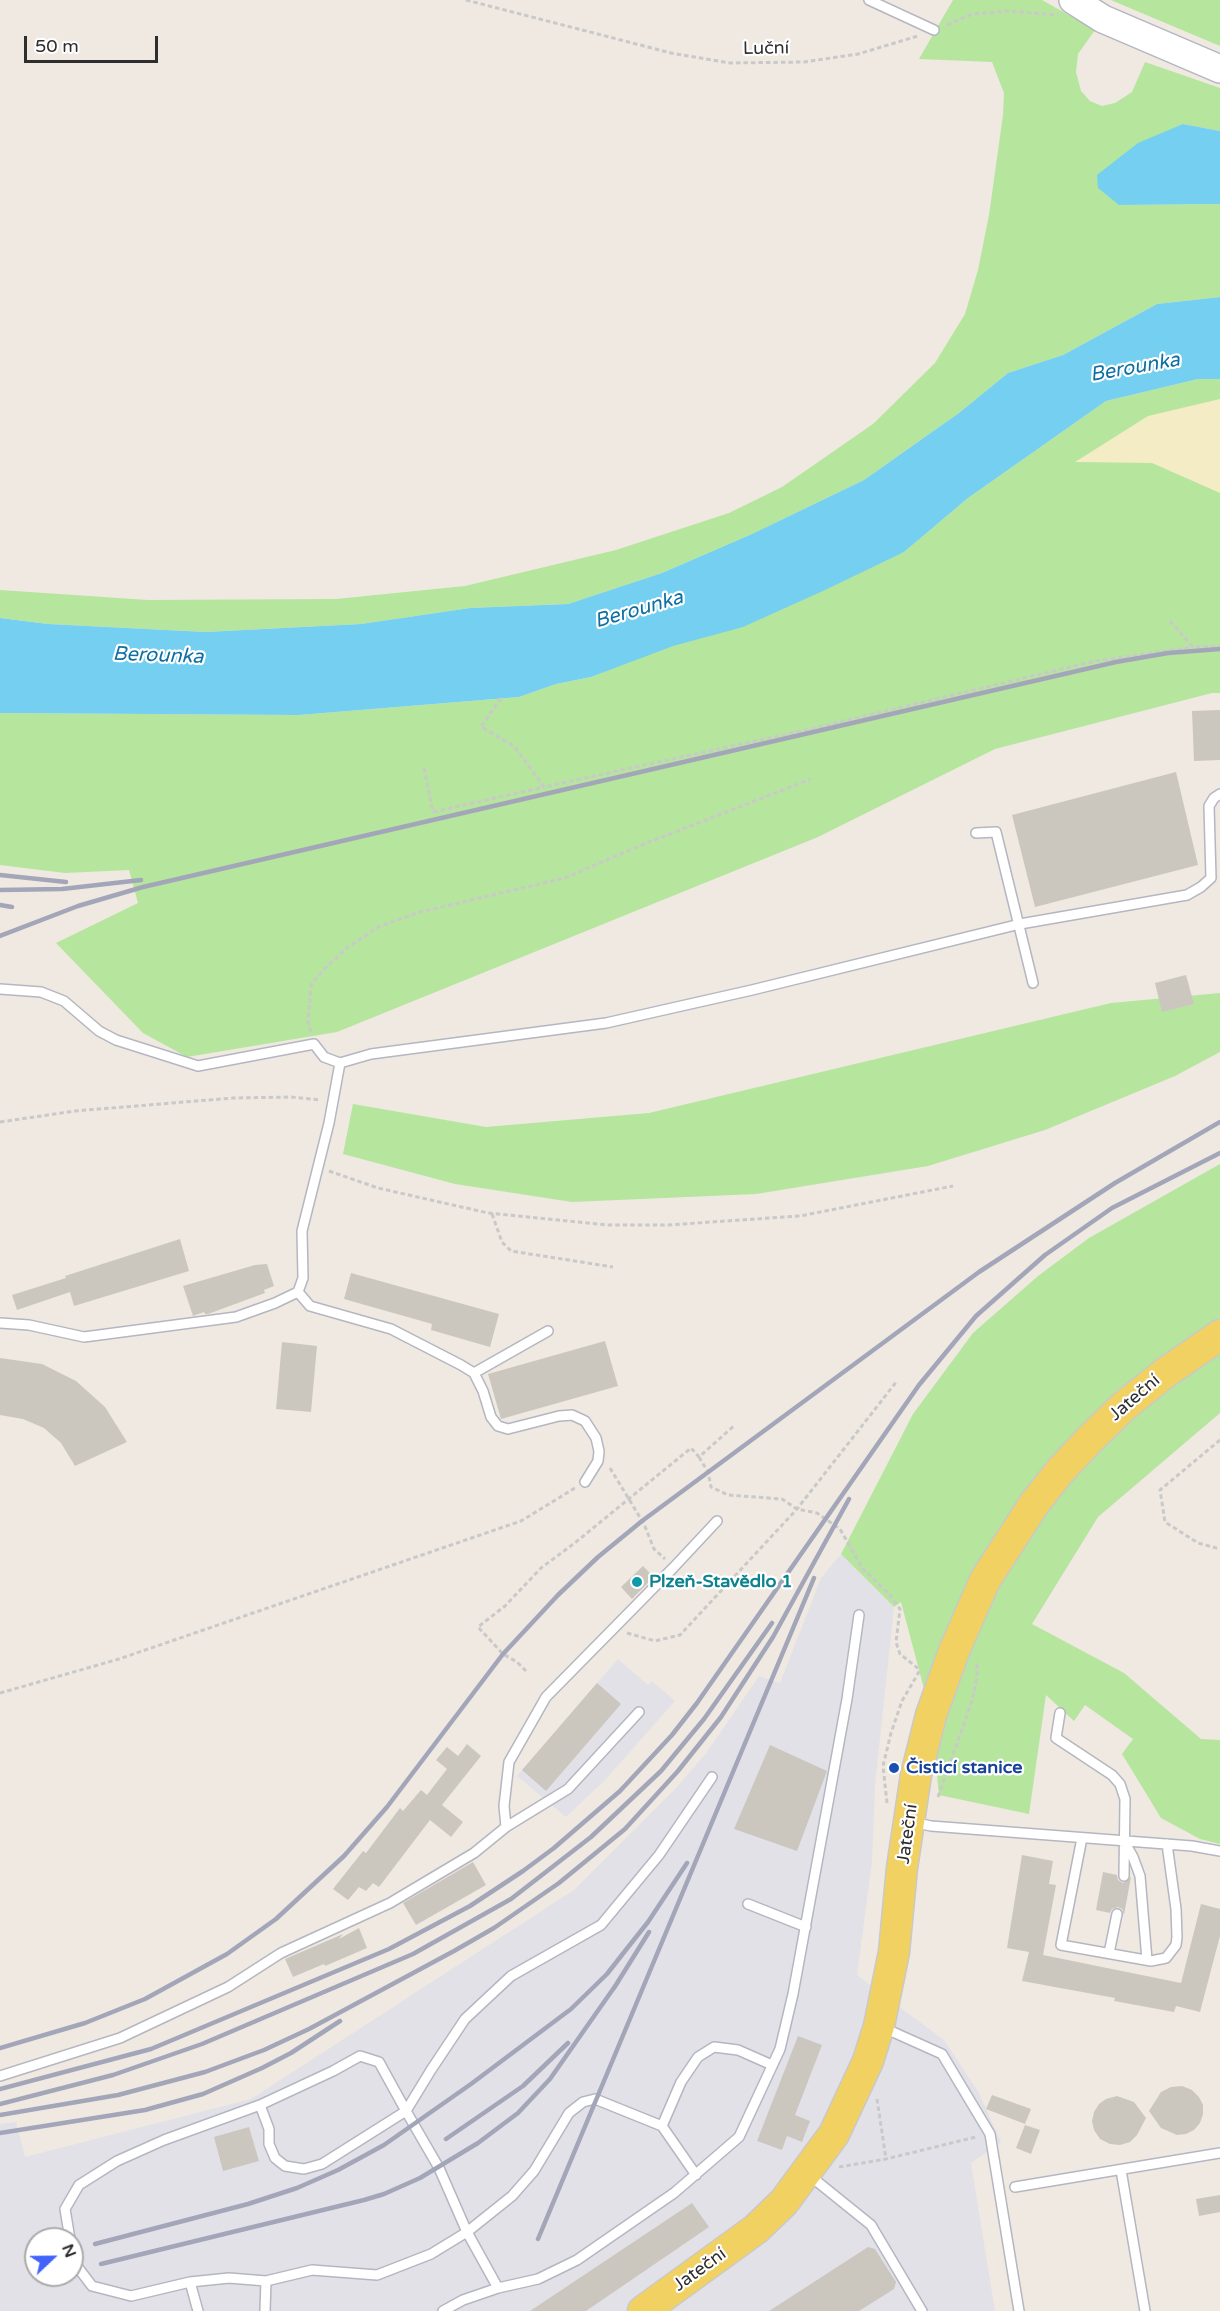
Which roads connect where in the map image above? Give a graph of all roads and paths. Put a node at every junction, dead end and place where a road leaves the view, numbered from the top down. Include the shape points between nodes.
1 (466, 0) edge
2 (869, 0) edge
3 (1069, 8) edge
4 (934, 30) junction
5 (1220, 69) edge
6 (1170, 621) dead end
7 (1193, 646) junction
8 (1220, 646) edge
9 (501, 698) dead end
10 (424, 768) dead end
11 (811, 779) dead end
12 (544, 787) junction
13 (1220, 794) edge
14 (976, 833) dead end
15 (1020, 924) junction
16 (1033, 983) dead end
17 (0, 989) edge
18 (314, 1044) junction
19 (340, 1063) junction
20 (333, 1101) junction
21 (0, 1122) edge
22 (318, 1167) junction
23 (953, 1186) dead end
24 (492, 1214) junction
25 (613, 1267) dead end
26 (298, 1292) junction
27 (0, 1323) edge
28 (548, 1331) dead end
29 (1220, 1335) edge
30 (474, 1373) junction
31 (897, 1381) dead end
32 (735, 1425) dead end
33 (1220, 1440) edge
34 (599, 1451) junction
35 (699, 1457) junction
36 (585, 1482) joint
37 (628, 1498) junction
38 (798, 1509) junction
39 (717, 1521) dead end
40 (1220, 1549) edge
41 (674, 1567) junction
42 (859, 1615) dead end
43 (613, 1628) junction
44 (920, 1670) dead end
45 (526, 1671) dead end
46 (0, 1693) edge
47 (639, 1712) dead end
48 (1060, 1713) dead end
49 (712, 1777) dead end
50 (909, 1822) junction
51 (506, 1827) junction
52 (1082, 1838) junction
53 (1124, 1841) junction
54 (1167, 1844) junction
55 (1220, 1851) edge
56 (1124, 1876) dead end
57 (748, 1904) dead end
58 (1117, 1914) dead end
59 (806, 1927) junction
60 (1109, 1953) junction
61 (1147, 1960) junction
62 (879, 2026) junction
63 (772, 2065) junction
64 (0, 2076) edge
65 (877, 2098) dead end
66 (260, 2105) junction
67 (406, 2111) junction
68 (662, 2126) junction
69 (990, 2134) junction
70 (1220, 2153) edge
71 (886, 2159) junction
72 (821, 2170) junction
73 (1121, 2170) junction
74 (696, 2175) junction
75 (1015, 2187) dead end
76 (68, 2227) edge
77 (467, 2232) junction
78 (84, 2275) edge
79 (266, 2281) junction
80 (190, 2282) junction
81 (498, 2288) junction
82 (463, 2300) junction
83 (920, 2308) edge
84 (198, 2311) edge
85 (265, 2311) edge
86 (443, 2311) edge
87 (457, 2311) edge
88 (643, 2311) edge
89 (908, 2311) edge
90 (1019, 2311) edge
91 (1145, 2311) edge

1 - 4 path, Luční via 730,63 804,62 858,54
2 - 4 lane
3 - 4 path, Luční via 972,14
3 - 5 street
6 - 7 path
7 - 8 path
7 - 12 path via 1096,662
9 - 12 path via 481,727 514,746
10 - 12 path via 433,812
11 - 18 path via 565,878 420,912 380,926 348,947 311,985 308,1022
13 - 15 lane via 1209,806 1211,878 1202,887 1187,895
14 - 15 lane via 996,831
15 - 16 lane
15 - 19 lane via 606,1023 371,1054
17 - 18 lane via 41,992 64,1000 99,1031 116,1040 198,1066
18 - 19 lane via 324,1057
19 - 20 lane
20 - 21 path via 291,1096 233,1098 75,1111
20 - 22 lane
22 - 24 path via 398,1193
22 - 26 lane via 302,1231 303,1278
23 - 24 path via 800,1216 667,1225 607,1225
24 - 25 path via 502,1242 511,1251
26 - 27 lane via 228,1318 84,1337
26 - 30 lane via 310,1306 391,1329
28 - 30 lane
29 - 50 main road, Jateční via 1124,1406 1053,1479 1010,1539 985,1580 950,1662 916,1775
30 - 34 lane via 498,1426 508,1429 572,1415 585,1421
31 - 38 path
32 - 35 path
33 - 40 path via 1160,1490 1165,1522 1198,1543
34 - 36 lane via 598,1461
34 - 37 path
35 - 37 path via 691,1448
35 - 38 path via 711,1488 728,1495 782,1499
36 - 46 path via 521,1521 119,1659
37 - 41 path via 654,1548
37 - 45 path via 541,1568 505,1606 478,1627 503,1654
38 - 43 path via 680,1635 655,1641
38 - 44 path via 817,1513 840,1529 862,1569 900,1609 896,1642 900,1654
39 - 41 lane
41 - 43 lane
42 - 59 lane
43 - 51 lane via 546,1698 509,1762
47 - 51 lane via 568,1789
48 - 53 lane via 1056,1738 1120,1784 1125,1798
49 - 67 lane via 659,1855 601,1925 511,1976 465,2019
50 - 52 lane
50 - 62 main road, Jateční via 894,1952
51 - 64 lane via 474,1853 390,1903 282,1953 228,1987 120,2038
52 - 53 lane
52 - 60 lane via 1061,1945
53 - 54 lane
53 - 56 lane
53 - 61 lane via 1140,1876
54 - 55 lane
54 - 61 lane via 1176,1910 1176,1946 1166,1958
57 - 59 lane
58 - 60 lane
59 - 63 lane via 783,2038
60 - 61 lane
62 - 69 lane via 942,2054
62 - 72 main road, Jateční
63 - 68 lane via 738,2050 714,2047 698,2056 681,2082
63 - 74 lane via 739,2137
65 - 71 path
66 - 67 lane via 360,2055 379,2062
66 - 67 lane via 274,2158 285,2166 304,2169 322,2164
66 - 76 lane via 164,2140 117,2161 79,2185 65,2209
67 - 77 lane
68 - 74 lane
68 - 77 lane via 604,2101 583,2102 569,2113 534,2171 512,2196
69 - 71 path
69 - 90 lane
70 - 73 lane
71 - 72 path
72 - 83 lane via 871,2225
72 - 88 main road, Jateční via 756,2229
73 - 75 lane
73 - 91 lane
74 - 81 lane via 577,2260 538,2279
77 - 79 lane via 431,2254 377,2275 312,2270
77 - 81 lane
78 - 80 lane via 92,2286 131,2296
79 - 80 lane via 229,2278
79 - 85 lane
80 - 84 lane
81 - 82 lane
82 - 86 lane
82 - 87 lane
83 - 89 lane

